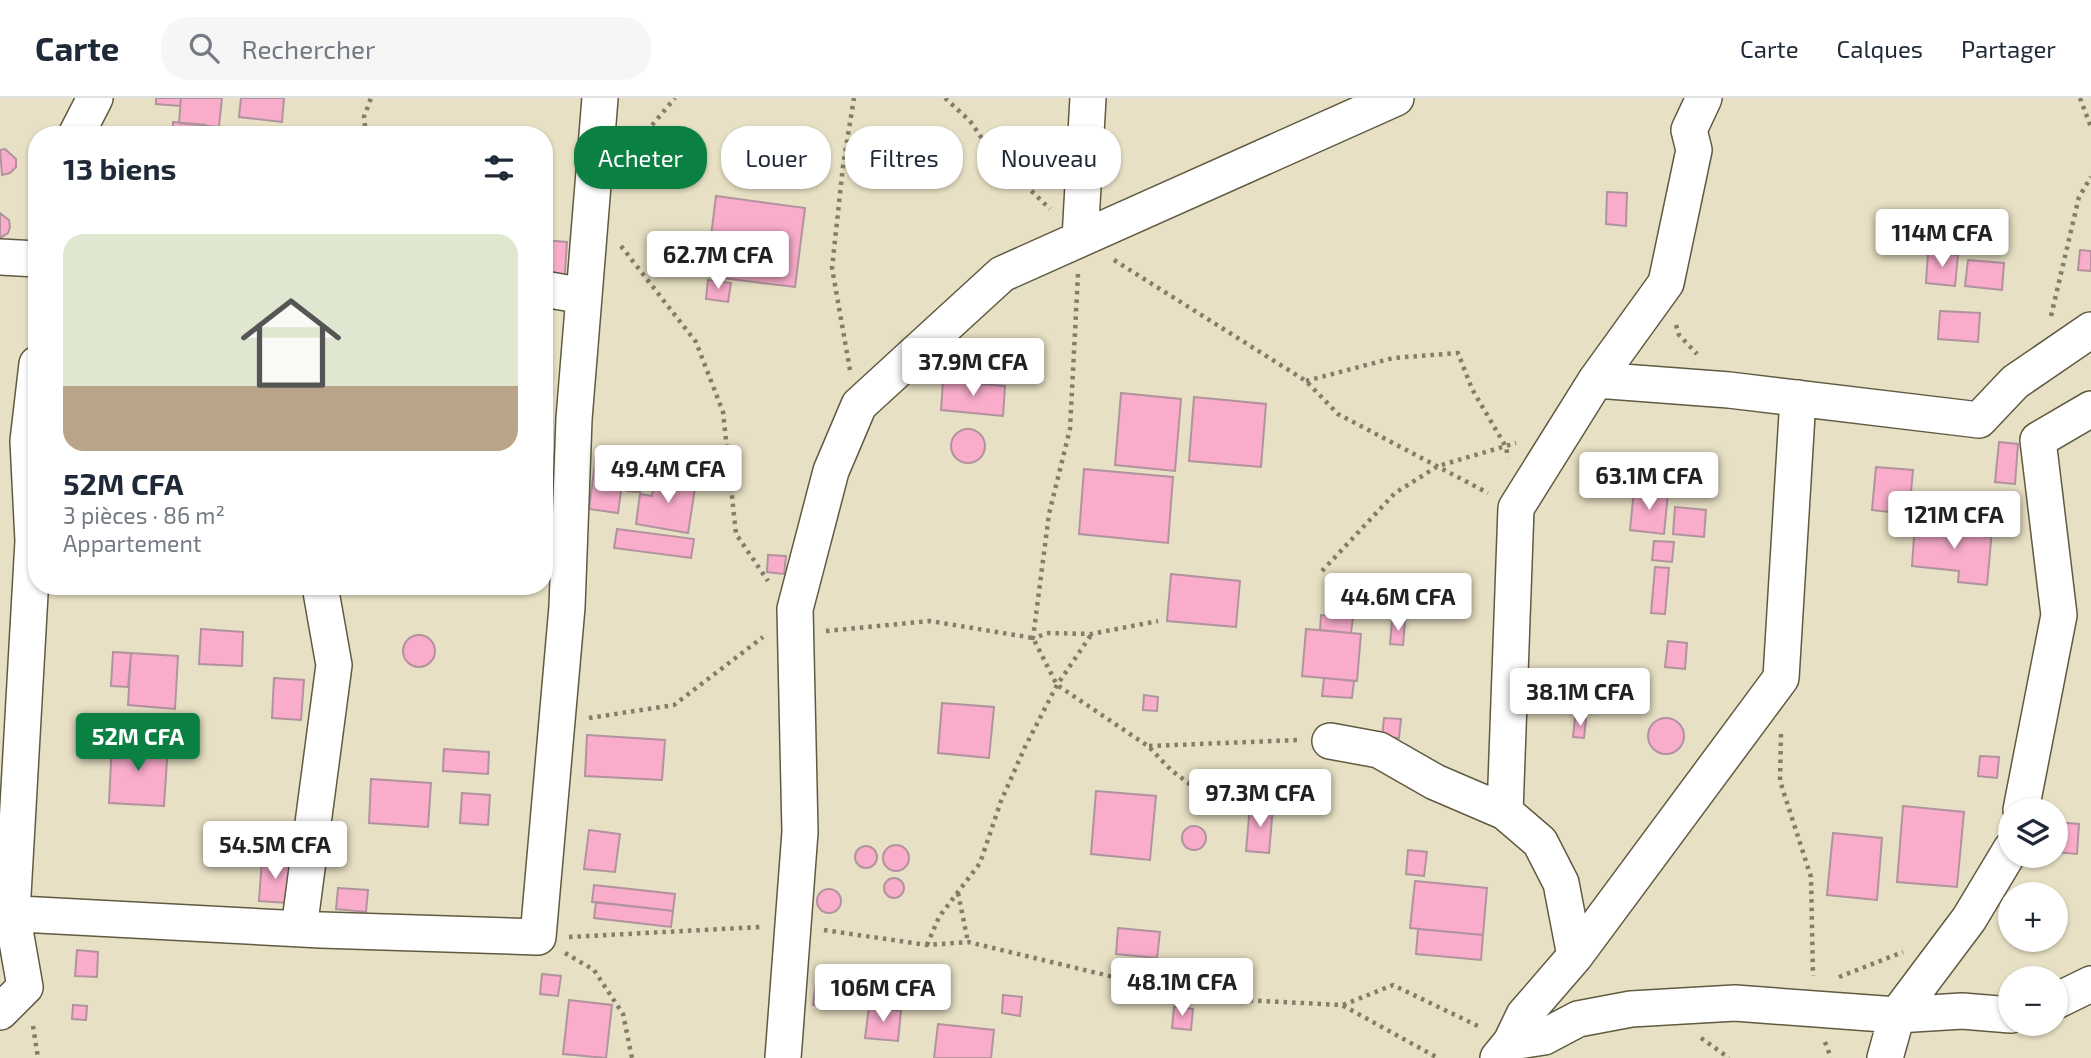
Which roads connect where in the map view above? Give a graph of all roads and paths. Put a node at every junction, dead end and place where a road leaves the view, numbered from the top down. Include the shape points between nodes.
1 (95, 98) edge
2 (371, 98) edge
3 (600, 98) edge
4 (674, 98) edge
5 (854, 98) edge
6 (945, 98) edge
7 (1088, 98) edge
8 (1396, 98) edge
9 (1704, 98) edge
10 (2080, 98) edge
11 (81, 126) edge
12 (365, 126) edge
13 (651, 126) edge
14 (2091, 127) edge
15 (2091, 177) edge
16 (589, 221) junction
17 (1080, 239) junction
18 (0, 257) edge
19 (28, 259) edge
20 (1666, 283) junction
21 (553, 291) edge
22 (584, 296) junction
23 (2091, 330) edge
24 (2037, 365) junction
25 (1596, 380) junction
26 (1306, 382) junction
27 (1729, 390) junction
28 (1798, 398) junction
29 (859, 405) junction
30 (2091, 409) edge
31 (1518, 443) dead end
32 (1506, 447) junction
33 (1438, 466) junction
34 (1516, 508) junction
35 (1322, 571) dead end
36 (29, 595) edge
37 (322, 595) edge
38 (795, 609) junction
39 (1158, 621) dead end
40 (1091, 634) junction
41 (1034, 638) junction
42 (1057, 685) junction
43 (557, 723) junction
44 (1781, 730) dead end
45 (1330, 741) joint
46 (1148, 746) junction
47 (1204, 795) dead end
48 (2023, 798) edge
49 (1505, 812) junction
50 (1999, 868) edge
51 (958, 892) junction
52 (6, 913) edge
53 (793, 925) junction
54 (299, 929) junction
55 (538, 937) junction
56 (1953, 940) junction
57 (968, 942) junction
58 (927, 945) junction
59 (1575, 956) junction
60 (2091, 984) edge
61 (2068, 995) edge
62 (1342, 1005) junction
63 (1814, 1009) junction
64 (0, 1012) edge
65 (1998, 1014) edge
66 (1897, 1015) junction
67 (1505, 1050) edge
68 (632, 1058) edge
69 (783, 1058) edge
70 (1438, 1058) edge
71 (1885, 1058) edge

1 - 11 street
2 - 12 path
3 - 16 street
4 - 13 path
5 - 29 path via 832,268 841,332
6 - 17 path via 970,121 992,153
7 - 17 street
8 - 17 street
9 - 20 street via 1689,130 1694,150
10 - 14 path
15 - 24 path via 2079,197
16 - 22 street
16 - 38 path via 609,230 696,342 723,412 736,534 761,573
17 - 26 path
17 - 29 street via 1002,274
17 - 41 path via 1070,429 1049,514
18 - 19 street
20 - 25 street
20 - 27 path via 1679,335
21 - 22 street
22 - 43 street
23 - 24 street
24 - 28 street via 1979,420
25 - 27 street
25 - 34 street
26 - 32 path via 1393,358 1458,353 1472,389
26 - 33 path via 1338,414
27 - 28 street
28 - 59 street via 1781,678
29 - 38 street via 831,471
30 - 48 street via 2038,440 2059,615
31 - 32 path
32 - 33 path
32 - 34 path
33 - 34 path
33 - 35 path via 1395,493
34 - 49 street
36 - 52 street
37 - 54 street via 334,665
38 - 41 path via 820,631 930,621
38 - 43 path via 674,705
38 - 53 street via 800,832
39 - 40 path
40 - 41 path via 1049,633
40 - 42 path
41 - 42 path
42 - 46 path
42 - 51 path via 1001,801 980,863
43 - 55 street
44 - 63 path via 1780,781 1811,877
45 - 46 path
45 - 49 street via 1379,750 1435,782
46 - 47 path
49 - 59 street via 1539,842 1561,883
50 - 56 street
51 - 57 path
51 - 58 path via 939,917
52 - 54 street
52 - 64 street via 25,987
53 - 55 path
53 - 58 path
53 - 69 street
54 - 55 street
55 - 68 path via 594,970 623,1014
56 - 63 path via 1890,956 1831,980
56 - 66 street
57 - 58 path
57 - 62 path via 1201,998
59 - 67 street via 1524,1015
60 - 61 street
62 - 67 path via 1393,985
62 - 70 path
63 - 66 street
63 - 67 street via 1735,1003 1631,1009 1578,1018 1544,1037
65 - 66 street
66 - 71 street

